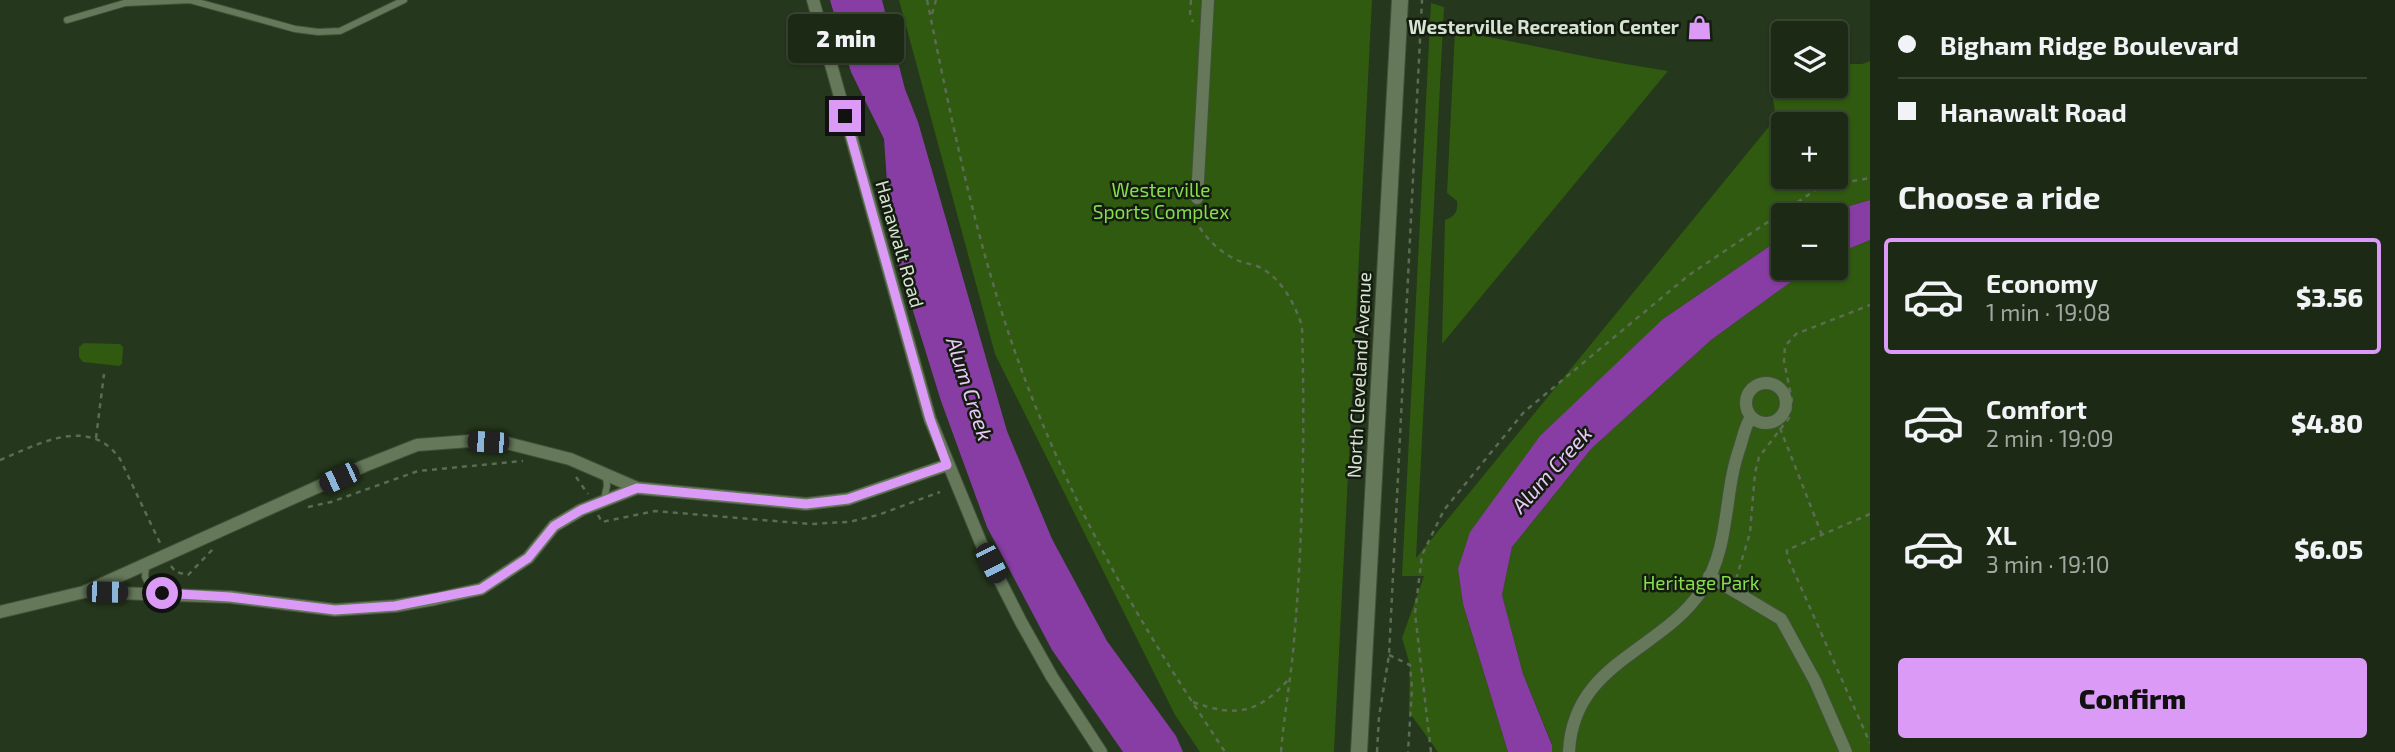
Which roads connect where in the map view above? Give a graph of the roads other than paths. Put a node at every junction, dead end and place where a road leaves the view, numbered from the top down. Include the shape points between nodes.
1 (404, 0) edge
2 (813, 0) edge
3 (1208, 0) edge
4 (1400, 0) edge
5 (67, 20) dead end
6 (1193, 201) road end
7 (1751, 417) dead end
8 (947, 465) junction
9 (605, 474) junction
10 (637, 488) junction
11 (604, 501) junction
12 (146, 563) junction
13 (1709, 576) junction
14 (84, 592) junction
15 (153, 593) junction
16 (0, 612) edge
17 (1101, 752) edge
18 (1359, 752) edge
19 (1569, 752) edge
20 (1846, 752) edge

1 - 5 lane via 340,31 295,29 190,0 125,4
2 - 8 street, Hanawalt Road via 930,419
3 - 6 street
4 - 18 main road, North Cleveland Avenue
7 - 13 street via 1734,463 1724,536
8 - 10 street via 848,499 806,504
8 - 17 street, Hanawalt Road via 1021,622
9 - 10 street
9 - 11 lane
9 - 12 street via 570,459 507,443 417,445
10 - 11 street
11 - 15 street via 554,526 528,558 481,589 435,599 335,610
12 - 14 street
12 - 15 lane via 145,577
13 - 19 street via 1692,604 1628,653 1588,692 1576,715
13 - 20 street via 1781,619
14 - 15 street
14 - 16 street

